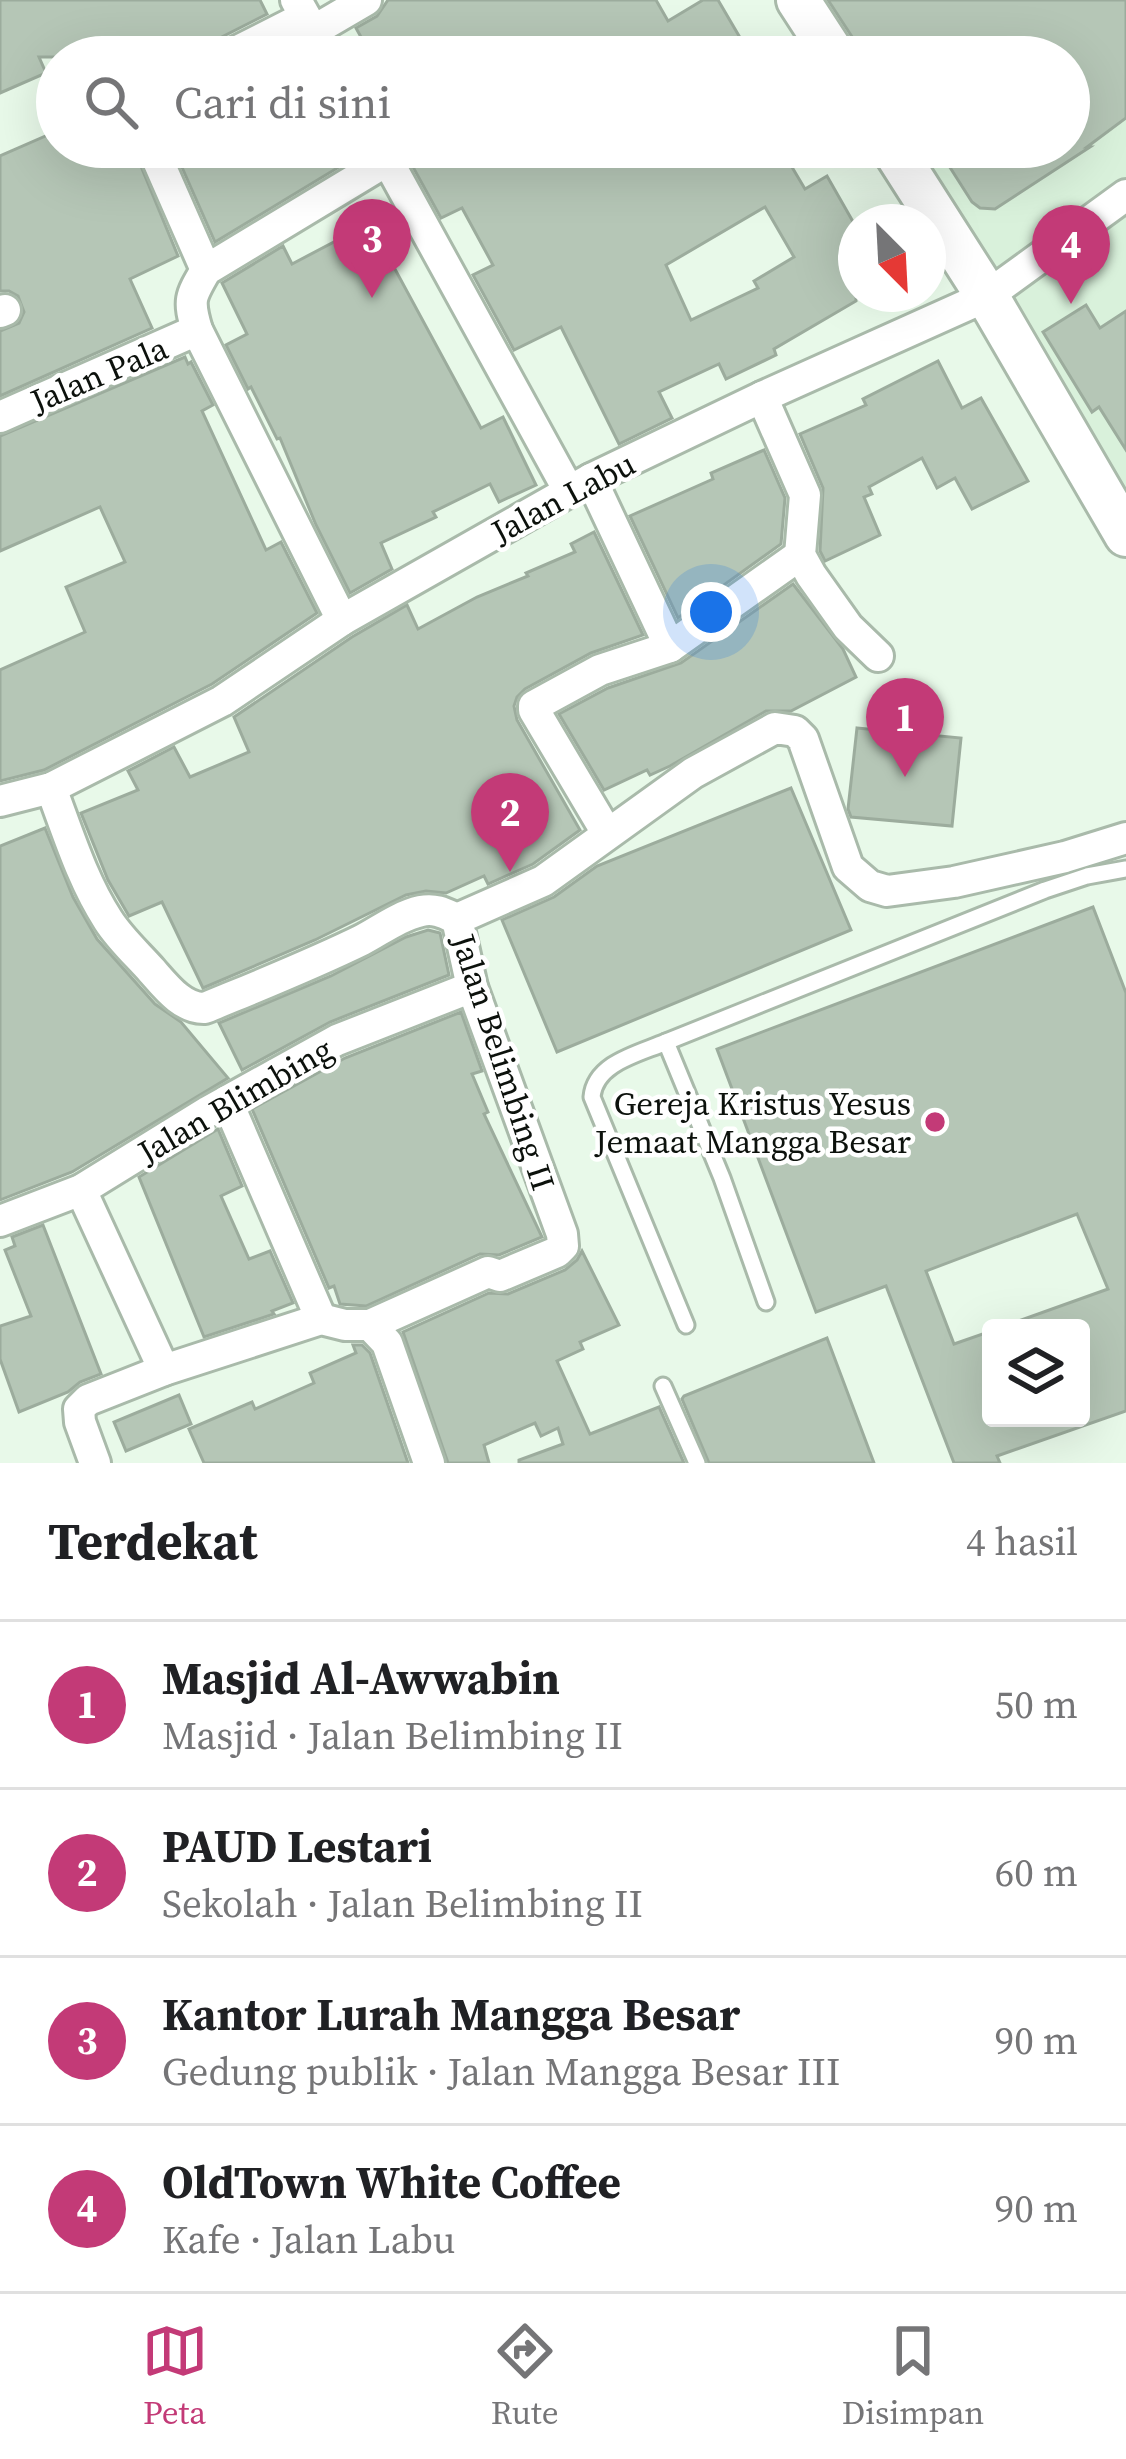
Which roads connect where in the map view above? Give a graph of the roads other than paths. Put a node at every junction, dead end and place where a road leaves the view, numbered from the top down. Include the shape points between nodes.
1 (366, 0) edge
2 (798, 0) edge
3 (310, 26) edge
4 (821, 36) edge
5 (161, 168) edge
6 (363, 168) edge
7 (392, 168) edge
8 (905, 168) edge
9 (1126, 195) edge
10 (206, 270) junction
11 (987, 296) junction
12 (197, 330) junction
13 (762, 397) junction
14 (0, 417) edge
15 (580, 485) junction
16 (1126, 535) edge
17 (800, 555) junction
18 (342, 620) junction
19 (670, 647) junction
20 (878, 656) dead end
21 (51, 788) junction
22 (0, 800) edge
23 (607, 833) junction
24 (1126, 838) edge
25 (1126, 868) edge
26 (457, 919) junction
27 (472, 987) junction
28 (666, 1042) junction
29 (227, 1101) junction
30 (81, 1190) junction
31 (0, 1221) edge
32 (766, 1302) dead end
33 (321, 1319) junction
34 (370, 1324) junction
35 (686, 1325) dead end
36 (164, 1370) junction
37 (663, 1386) dead end
38 (95, 1463) edge
39 (429, 1463) edge
40 (697, 1463) edge

1 - 3 street
2 - 4 street
5 - 10 street
6 - 10 street
7 - 15 street
8 - 11 street
9 - 11 street, Jalan Labu
10 - 12 street via 192,294
11 - 13 street, Jalan Labu
11 - 16 street
12 - 14 street, Jalan Pala
12 - 18 street
13 - 15 street, Jalan Labu
13 - 17 street via 805,495
15 - 18 street, Jalan Labu
15 - 19 street
17 - 19 street
17 - 20 street via 848,627
18 - 21 street, Jalan Labu via 222,701
19 - 23 street via 600,670 534,706
21 - 22 street, Jalan Labu
21 - 26 street via 110,924 196,1008 422,910
23 - 24 street, Jalan Belimbing II via 775,728 803,739 848,867 870,886 954,882
23 - 26 street, Jalan Belimbing II via 543,881
25 - 28 lane via 1045,890
26 - 27 street, Jalan Belimbing II
27 - 29 street, Jalan Blimbing via 337,1040
27 - 34 street, Jalan Belimbing II via 563,1246
28 - 32 lane
28 - 35 lane via 610,1066 592,1097
29 - 30 street, Jalan Blimbing
29 - 33 street
30 - 31 street, Jalan Blimbing
30 - 36 street
33 - 34 street
33 - 36 street
34 - 39 street via 387,1343
36 - 38 street via 79,1409
37 - 40 lane

